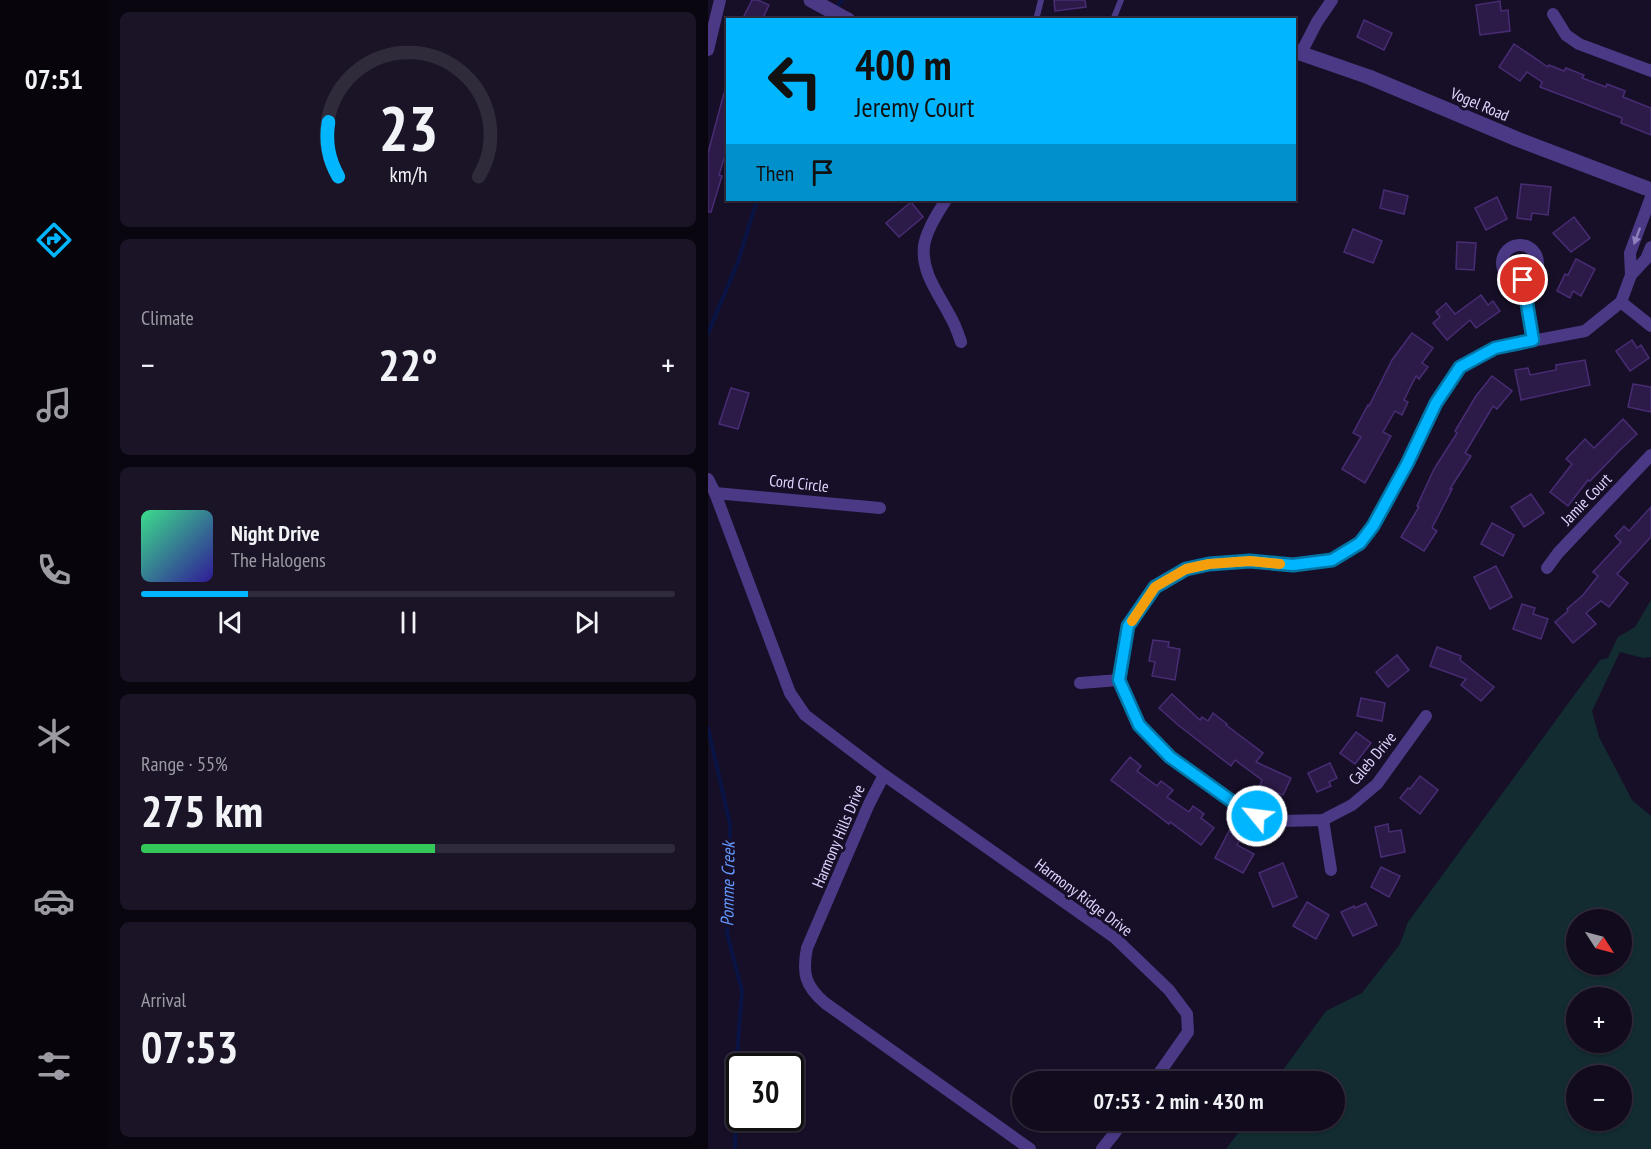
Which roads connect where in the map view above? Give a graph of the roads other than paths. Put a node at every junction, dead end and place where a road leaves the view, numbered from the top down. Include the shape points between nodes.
1 (720, 0) edge
2 (812, 0) edge
3 (1041, 0) edge
4 (1122, 0) edge
5 (1332, 0) edge
6 (1553, 14) dead end
7 (844, 18) edge
8 (1036, 18) edge
9 (1114, 18) edge
10 (708, 50) edge
11 (1298, 52) edge
12 (1651, 71) edge
13 (1651, 190) edge
14 (1651, 197) edge
15 (945, 201) edge
16 (1651, 247) edge
17 (1631, 275) junction
18 (1523, 280) dead end
19 (1621, 302) junction
20 (1651, 326) edge
21 (1533, 340) junction
22 (961, 342) dead end
23 (1651, 455) edge
24 (708, 479) edge
25 (715, 493) junction
26 (880, 508) dead end
27 (1547, 568) dead end
28 (1119, 680) junction
29 (1080, 683) dead end
30 (1426, 717) dead end
31 (884, 775) junction
32 (1323, 820) junction
33 (1331, 870) dead end
34 (1161, 1071) edge
35 (1116, 1131) edge
36 (1030, 1149) edge
37 (1102, 1149) edge

1 - 10 street
2 - 7 street
3 - 8 lane
4 - 9 lane
5 - 11 street
6 - 12 street via 1566,35 1579,44
11 - 13 street, Vogel Road
14 -> 17 street via 1630,254
15 - 22 street via 924,245 925,263
16 - 17 street
17 - 19 street
18 - 21 street
19 - 20 street
19 - 21 street via 1586,331
21 - 28 street via 1495,348 1460,367 1436,403 1407,464 1360,543 1332,560 1293,565 1250,561 1209,564 1186,569 1155,587 1128,626
23 - 27 street, Jamie Court
24 - 25 street, Harmony Hills Drive
25 - 26 street, Cord Circle
25 - 31 street, Harmony Hills Drive via 790,693 805,715
28 - 29 street
28 - 32 street, Caleb Drive via 1139,725 1170,757 1230,800 1257,816 1281,821
30 - 32 street, Caleb Drive via 1377,784 1352,805
31 - 34 street, Harmony Ridge Drive via 1114,937 1169,990 1187,1014 1188,1032
31 - 36 street, Harmony Hills Drive via 807,948 805,976 825,1002
32 - 33 street
35 - 37 street

